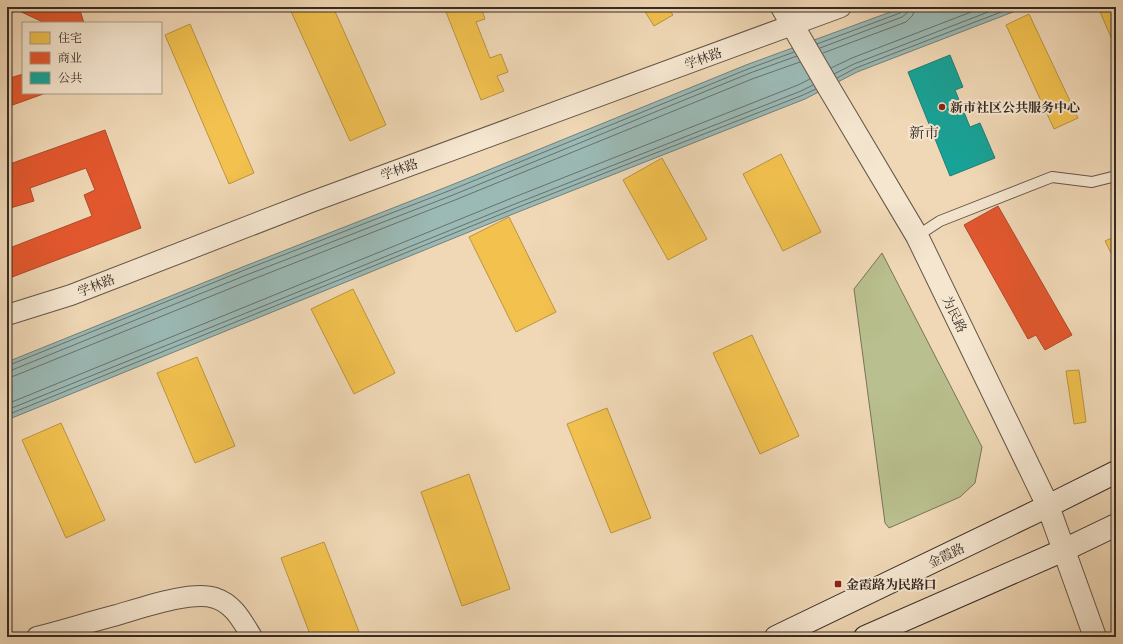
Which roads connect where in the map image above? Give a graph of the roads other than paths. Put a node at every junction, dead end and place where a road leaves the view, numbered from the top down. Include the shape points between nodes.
1 (840, 7) edge
2 (792, 24) edge
3 (1116, 176) edge
4 (917, 236) junction
5 (7, 315) edge
6 (1116, 472) edge
7 (1048, 506) junction
8 (1116, 525) edge
9 (1064, 550) junction
10 (38, 637) edge
11 (252, 637) edge
12 (776, 637) edge
13 (865, 637) edge
14 (1095, 637) edge

1 - 2 street, 学林路
2 - 4 street, 为民路
2 - 5 street, 学林路 via 310,202 71,295
3 - 4 lane via 1092,182 1052,177 940,220
4 - 7 street, 为民路
6 - 7 street, 金霞路
7 - 9 street, 为民路
7 - 12 street, 金霞路
8 - 9 street
9 - 13 street
9 - 14 street, 为民路
10 - 11 street via 191,596 214,597 230,605

